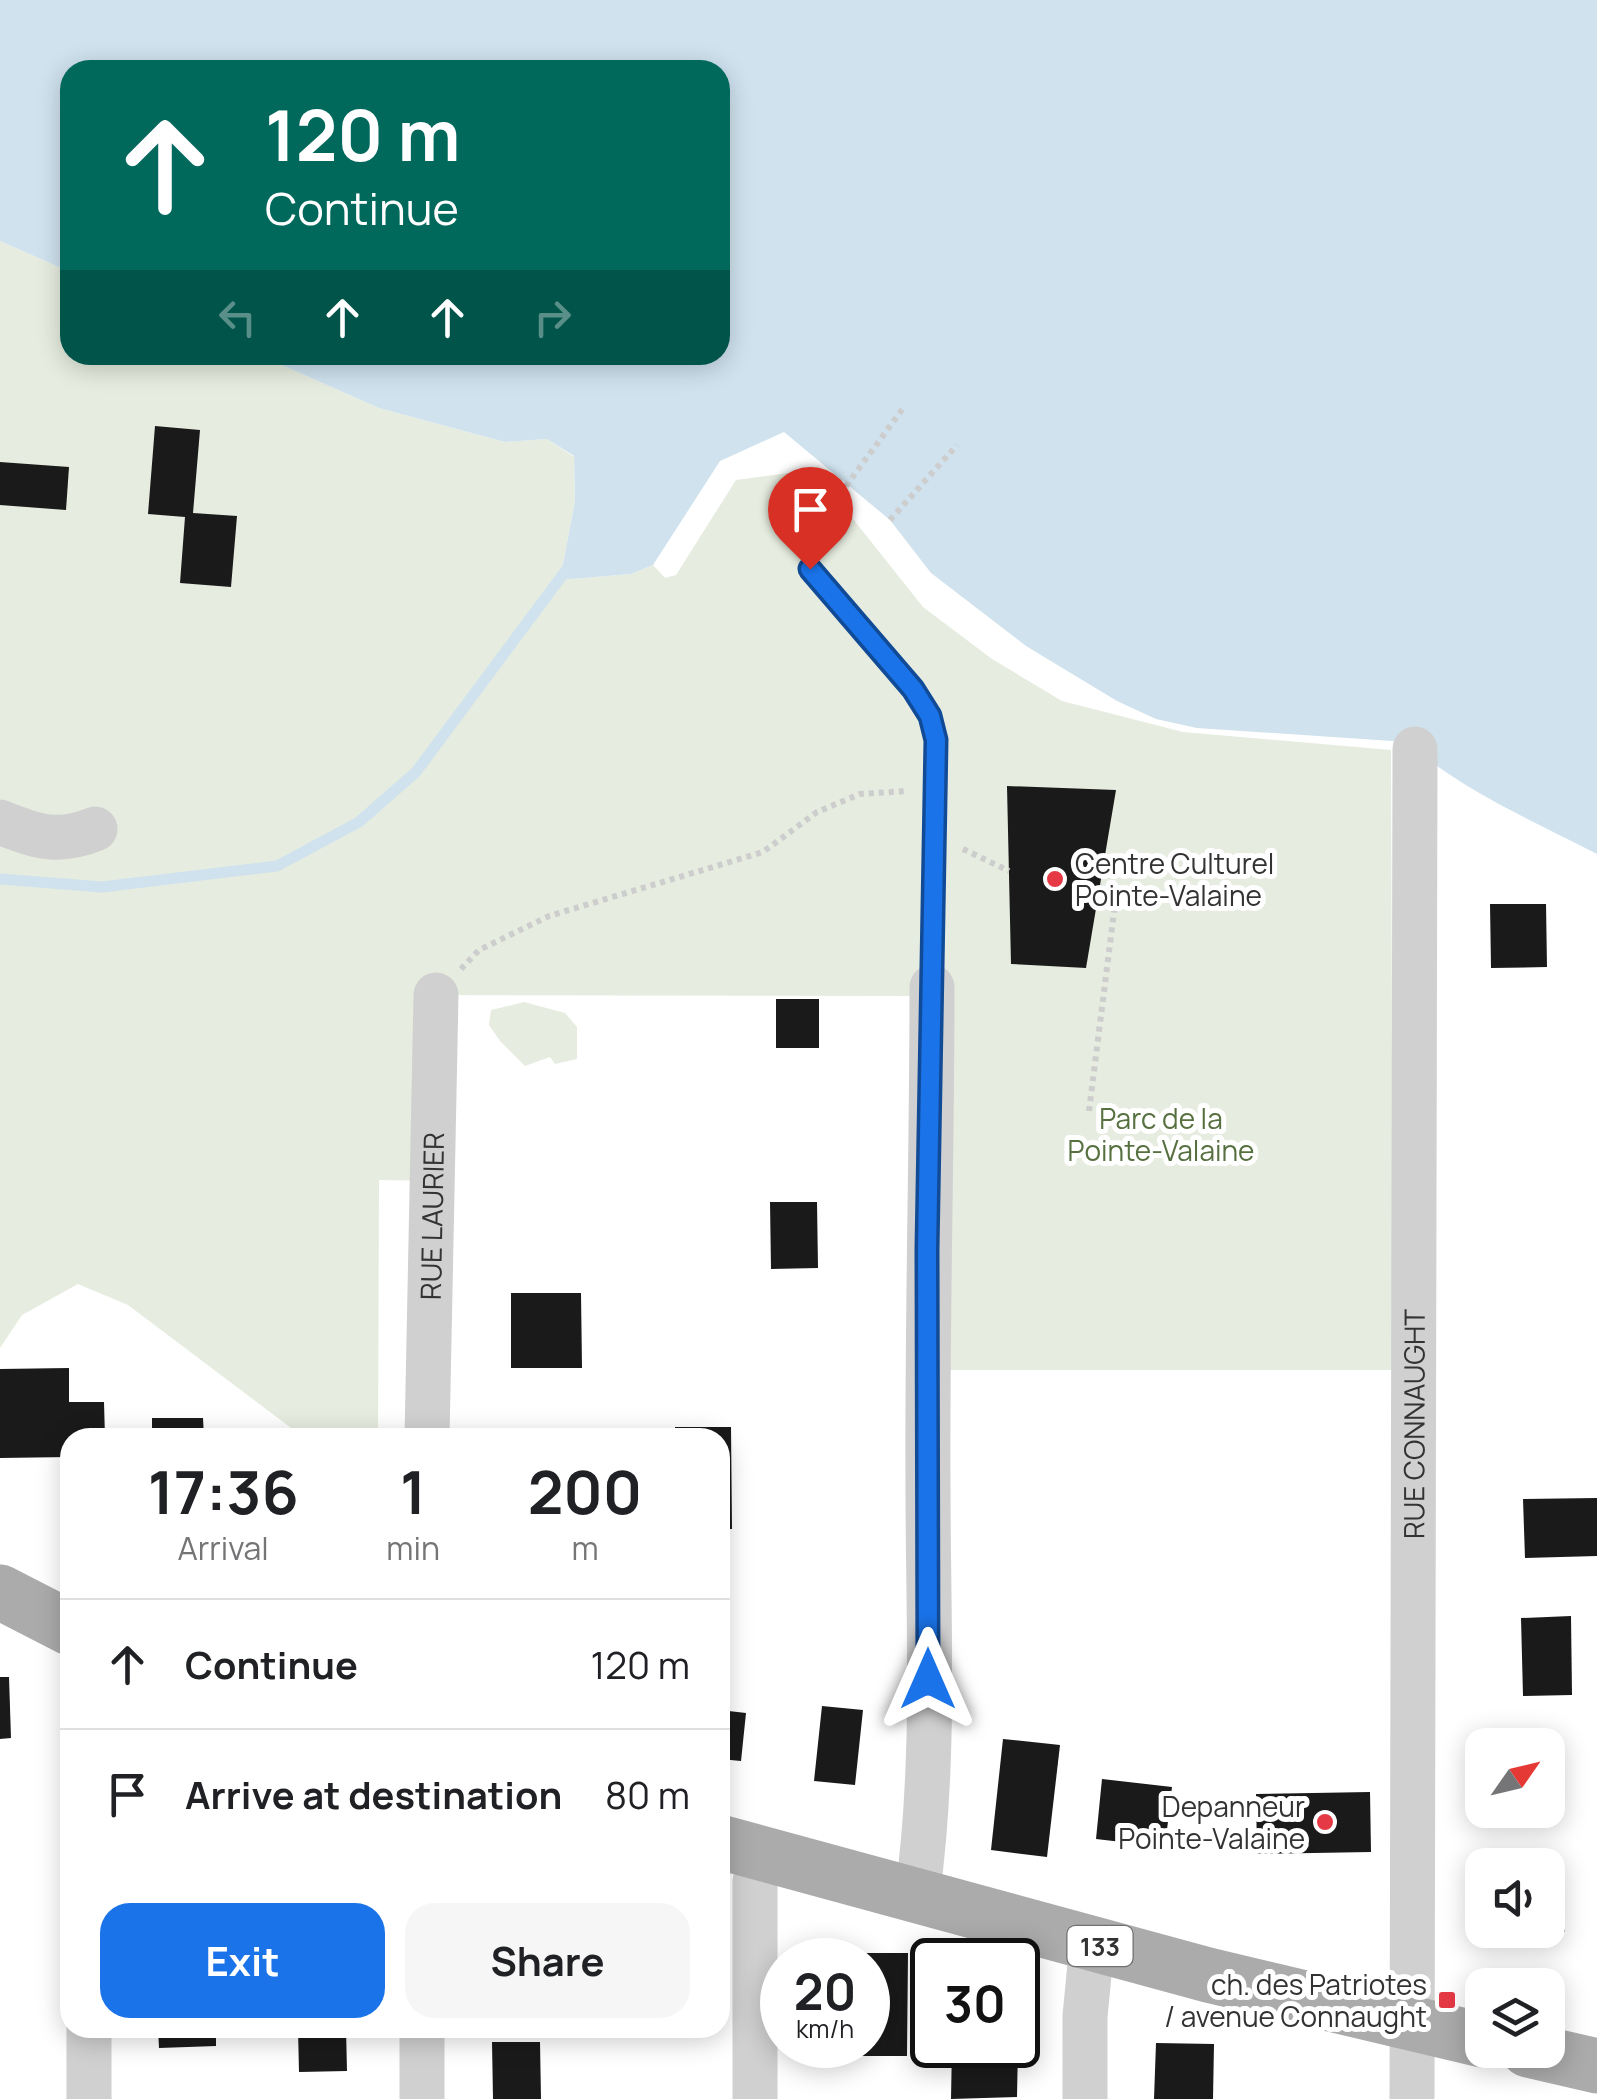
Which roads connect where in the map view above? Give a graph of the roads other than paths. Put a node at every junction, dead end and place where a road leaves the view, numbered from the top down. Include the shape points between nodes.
1 (810, 569) dead end
2 (1415, 749) dead end
3 (0, 822) edge
4 (96, 828) dead end
5 (932, 986) joint
6 (436, 995) road end
7 (427, 1428) edge
8 (0, 1592) edge
9 (60, 1623) edge
10 (741, 1848) edge
11 (917, 1897) junction
12 (1092, 1944) junction
13 (1411, 2023) junction
14 (1465, 2036) edge
15 (89, 2038) edge
16 (422, 2038) edge
17 (1565, 2059) edge
18 (1597, 2066) edge
19 (89, 2099) edge
20 (422, 2099) edge
21 (755, 2099) edge
22 (1085, 2099) edge
23 (1412, 2099) edge

1 - 5 lane via 930,716 936,740
2 - 13 street, RUE CONNAUGHT
3 - 4 street via 70,839
5 - 11 street via 928,1757
6 - 7 street, RUE LAURIER
8 - 9 main road
10 - 11 main road, 133
10 - 21 street via 755,1882
11 - 12 main road, 133
12 - 13 main road, 133
12 - 22 street
13 - 14 main road, 133
13 - 23 street, RUE CONNAUGHT
15 - 19 street
16 - 20 street
17 - 18 main road

